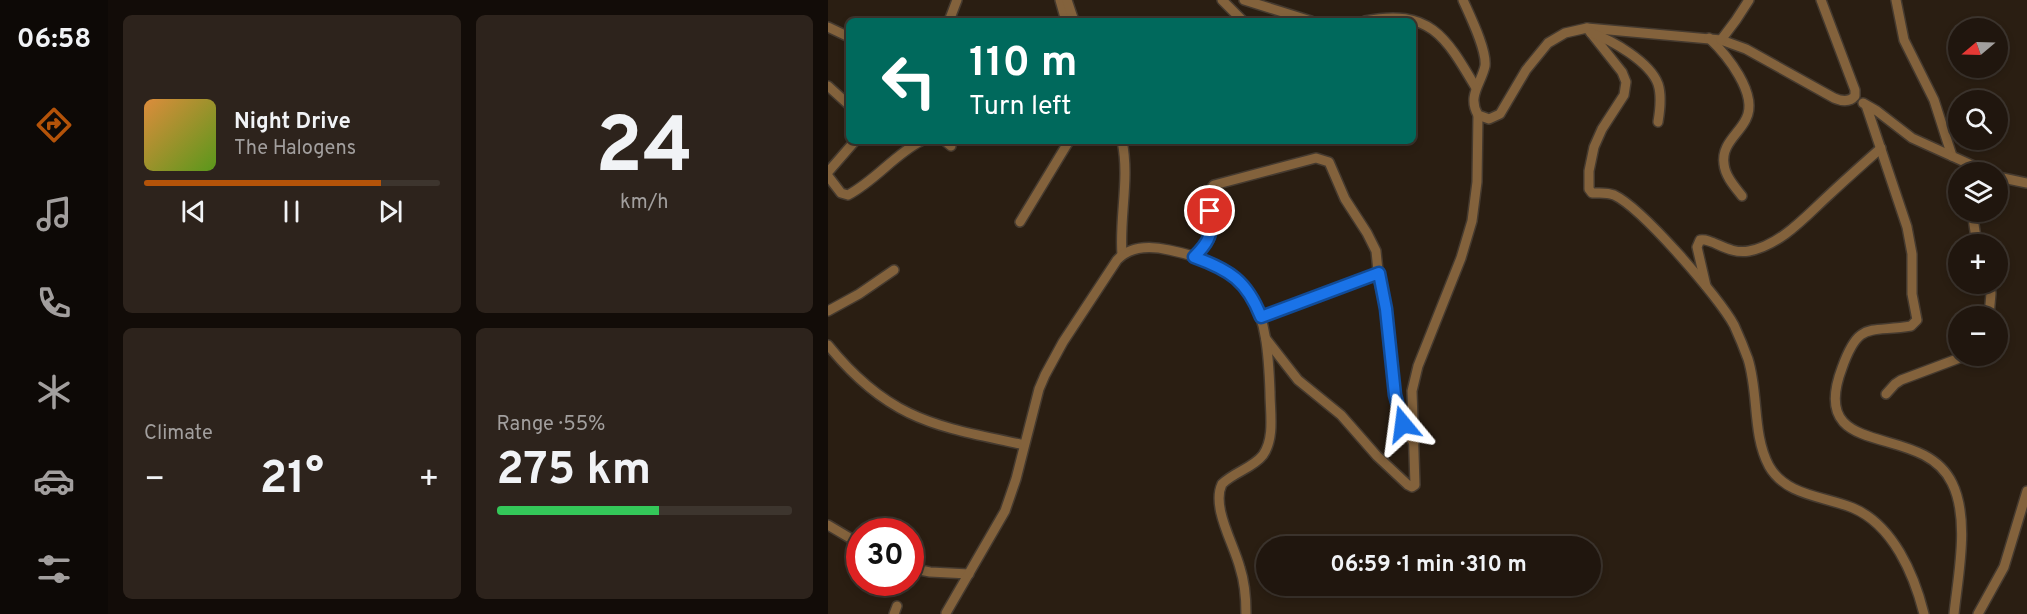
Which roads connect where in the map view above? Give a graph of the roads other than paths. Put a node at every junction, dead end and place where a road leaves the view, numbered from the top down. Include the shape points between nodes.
1 (957, 0) edge
2 (1060, 0) edge
3 (1067, 0) edge
4 (1222, 0) edge
5 (1244, 0) edge
6 (1463, 0) edge
7 (1749, 0) edge
8 (1821, 0) edge
9 (1896, 0) edge
10 (950, 18) edge
11 (1065, 18) edge
12 (1073, 18) edge
13 (1240, 18) edge
14 (1295, 18) edge
15 (1384, 18) edge
16 (1400, 18) edge
17 (1416, 21) edge
18 (828, 27) edge
19 (1589, 31) junction
20 (846, 36) edge
21 (1708, 38) junction
22 (1721, 40) junction
23 (828, 86) edge
24 (1476, 88) junction
25 (1853, 99) junction
26 (846, 102) edge
27 (1866, 105) junction
28 (1478, 115) junction
29 (1658, 122) dead end
30 (853, 144) edge
31 (916, 144) edge
32 (1067, 144) edge
33 (1122, 144) edge
34 (1881, 148) junction
35 (1952, 156) junction
36 (1962, 162) edge
37 (828, 174) edge
38 (2008, 179) edge
39 (2027, 183) edge
40 (1742, 196) dead end
41 (1020, 222) dead end
42 (1122, 255) junction
43 (1194, 257) junction
44 (894, 270) dead end
45 (1379, 273) junction
46 (1707, 288) junction
47 (828, 311) edge
48 (1261, 317) junction
49 (1266, 338) junction
50 (828, 345) edge
51 (1948, 362) edge
52 (1886, 394) dead end
53 (1414, 443) junction
54 (1023, 445) junction
55 (2027, 491) edge
56 (828, 525) edge
57 (846, 536) edge
58 (924, 571) edge
59 (969, 574) junction
60 (946, 613) edge
61 (1246, 614) edge
62 (1924, 614) edge
63 (1954, 614) edge
64 (1978, 614) edge

1 - 10 street
2 - 11 street
3 - 12 street
4 - 13 street
5 - 14 street
6 - 24 street via 1484,58
7 - 22 street
8 - 25 street via 1854,88
9 - 35 street via 1904,40 1934,100
15 - 16 street
17 - 24 street via 1447,43
18 - 20 street
19 - 21 street
19 - 28 street via 1564,33 1548,43 1497,117 1485,119
19 - 29 street via 1624,50 1655,78 1660,96
19 - 46 street via 1626,82 1624,95 1594,147 1588,189 1592,193 1611,194 1627,203
21 - 22 street
21 - 40 street via 1733,64 1749,105 1747,118 1728,144 1724,157 1727,174
22 - 25 street via 1746,49 1834,98
23 - 26 street
24 - 28 street via 1473,101
25 - 27 street
27 - 34 street
27 - 35 street via 1912,138
28 - 53 street via 1476,199 1461,258 1415,379
30 - 37 street
31 - 37 street via 848,195 841,193
32 - 41 street
33 - 42 street
34 - 46 street via 1771,243 1738,251 1700,240 1697,247
34 - 63 street via 1909,236 1917,320 1911,326 1877,328 1858,337 1834,387 1834,401 1843,424 1853,431 1922,452 1934,459 1953,484 1961,533
35 - 36 street
38 - 39 street
42 - 43 street via 1146,248
42 - 54 street via 1045,375
43 - 45 street via 1211,234 1211,188 1320,158 1331,165 1345,199 1371,240
43 - 48 street via 1222,268 1241,282
44 - 47 street
45 - 48 street
45 - 53 street via 1395,395 1405,430
46 - 62 street via 1734,325 1747,358 1760,437 1774,474 1793,489 1853,508 1873,520 1907,567
48 - 49 street
49 - 53 street via 1298,380 1341,415 1377,456 1412,487 1416,481
49 - 61 street via 1269,443 1258,460 1222,484 1218,498 1244,580
50 - 54 street via 877,392 906,412 940,425
51 - 52 street via 1901,380
54 - 59 street via 1005,511
55 - 64 street via 2004,567
56 - 57 street
58 - 59 street
59 - 60 street

